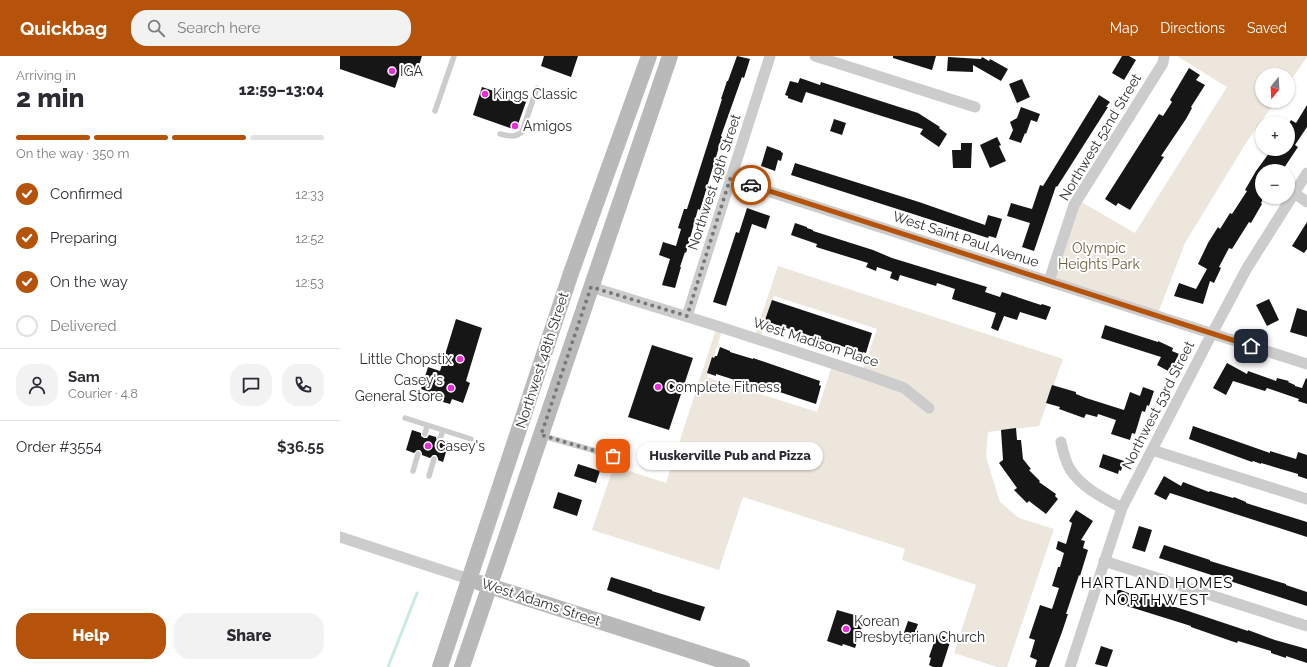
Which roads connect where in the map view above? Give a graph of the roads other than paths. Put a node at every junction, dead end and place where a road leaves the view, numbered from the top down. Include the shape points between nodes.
1 (454, 56) edge
2 (649, 56) edge
3 (670, 56) edge
4 (770, 56) edge
5 (815, 56) edge
6 (1164, 56) edge
7 (537, 88) dead end
8 (634, 100) junction
9 (975, 107) dead end
10 (435, 111) dead end
11 (500, 134) dead end
12 (1307, 173) edge
13 (730, 179) junction
14 (1295, 192) edge
15 (1295, 195) edge
16 (1307, 202) edge
17 (1288, 204) edge
18 (1049, 281) junction
19 (591, 287) junction
20 (687, 316) junction
21 (1212, 334) junction
22 (1307, 364) edge
23 (929, 408) dead end
24 (405, 418) dead end
25 (428, 426) junction
26 (443, 430) junction
27 (425, 434) dead end
28 (541, 435) junction
29 (440, 439) dead end
30 (471, 439) dead end
31 (1061, 442) dead end
32 (1152, 450) junction
33 (418, 454) dead end
34 (613, 456) dead end
35 (434, 459) dead end
36 (413, 471) dead end
37 (429, 476) dead end
38 (1307, 499) edge
39 (1122, 508) junction
40 (340, 537) edge
41 (1104, 561) junction
42 (469, 579) junction
43 (489, 586) junction
44 (1307, 626) edge
45 (440, 667) edge
46 (462, 667) edge
47 (742, 667) edge
48 (1070, 667) edge

1 - 10 lane
2 - 8 main road, Northwest 48th Street
3 - 19 main road, Northwest 48th Street
4 - 13 street, Northwest 49th Street
5 - 9 street
6 - 18 street, Northwest 52nd Street via 1163,63 1074,205
7 - 11 lane via 522,132 513,137
8 - 19 main road via 635,129 586,278
8 - 42 main road, Northwest 48th Street via 569,280
12 - 14 street, Northwest 53rd Street
13 - 18 street, West Saint Paul Avenue
13 - 20 street, Northwest 49th Street
15 - 16 street
17 - 21 street, Northwest 53rd Street via 1247,268
18 - 21 street, West Saint Paul Avenue
19 - 20 street, West Madison Place
19 - 28 main road, Northwest 48th Street
20 - 23 street, West Madison Place via 904,388
21 - 22 street, West Saint Paul Avenue
21 - 32 street, Northwest 53rd Street
24 - 25 lane
25 - 26 lane
25 - 27 lane
26 - 29 lane
26 - 30 lane
28 - 34 lane
28 - 43 main road, Northwest 48th Street
31 - 39 street via 1066,461 1075,476 1091,490
32 - 38 street
32 - 39 street, Northwest 53rd Street
33 - 36 lane
35 - 37 lane
39 - 41 street, Northwest 53rd Street
40 - 42 street, West Adams Street
41 - 44 street
41 - 48 street, Northwest 53rd Street
42 - 43 main road, West Adams Street
42 - 45 main road, Northwest 48th Street
43 - 46 main road, Northwest 48th Street
43 - 47 main road, West Adams Street

